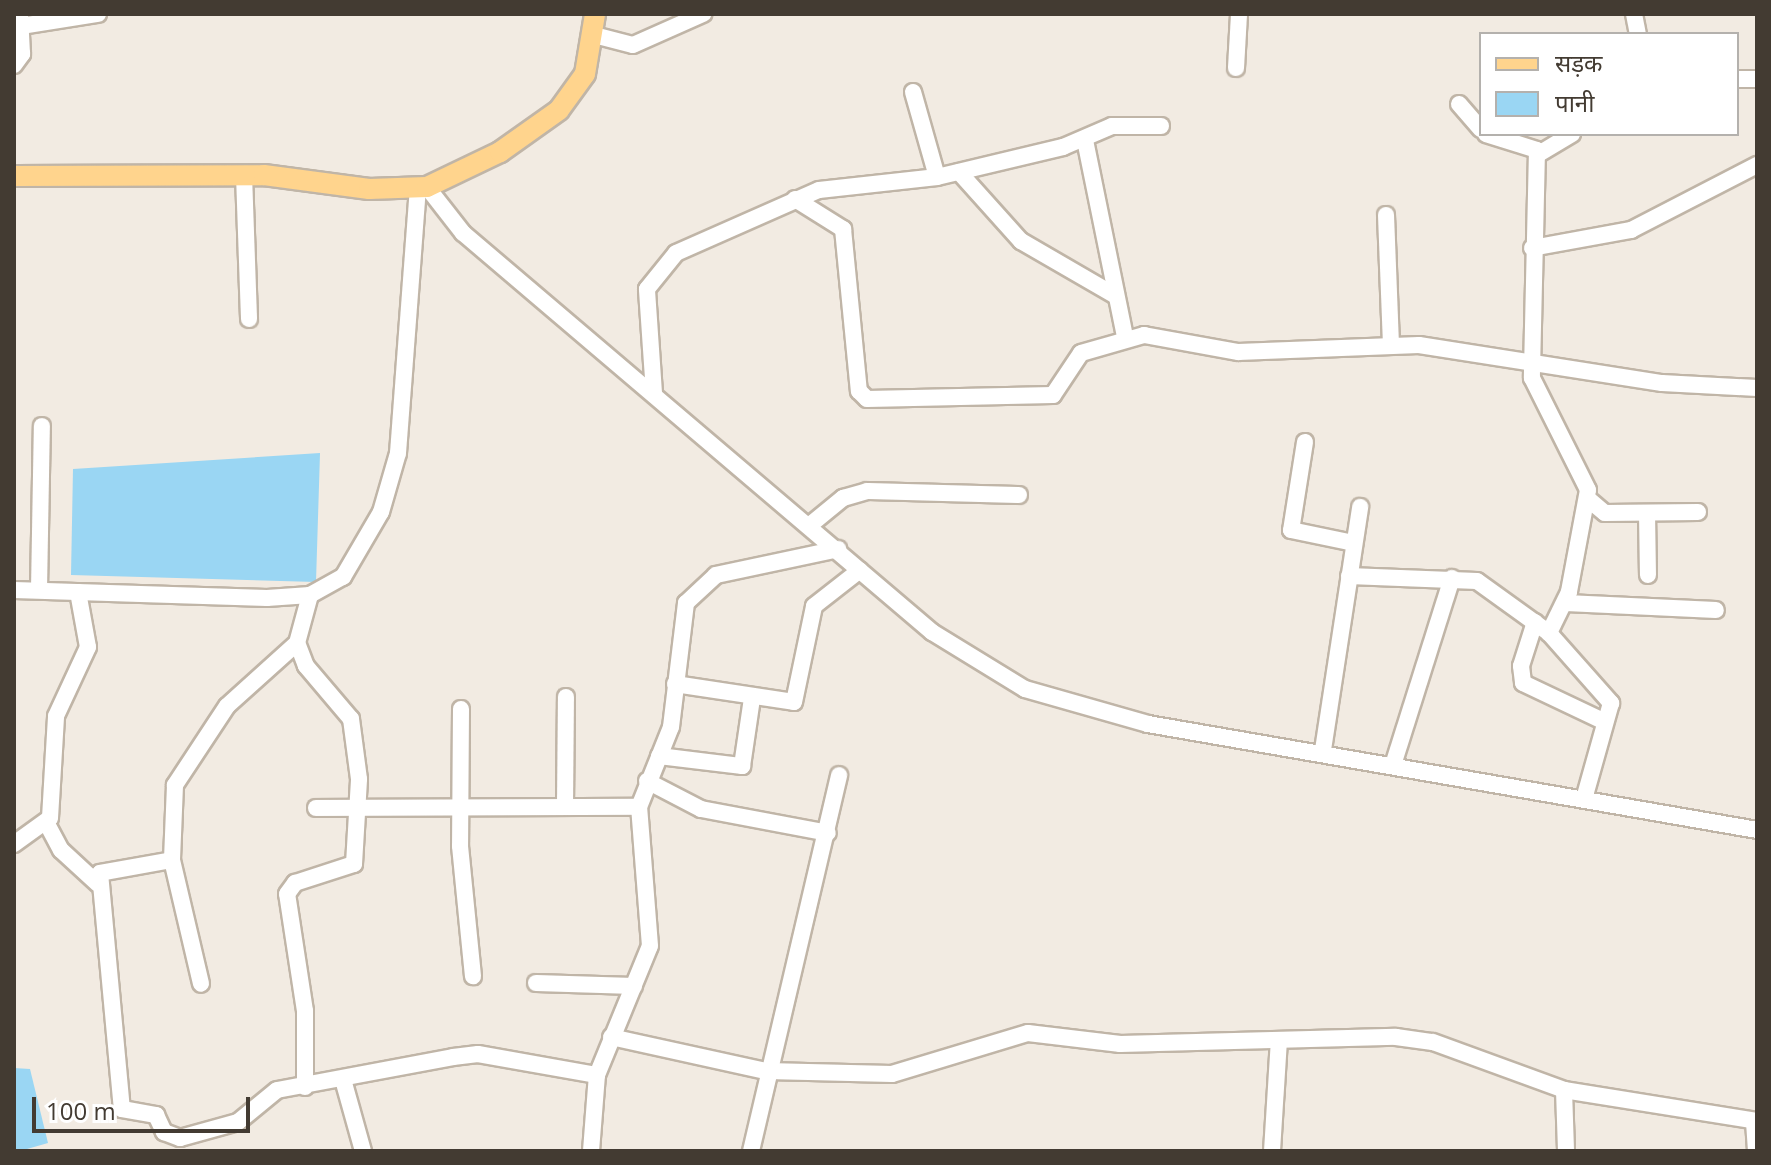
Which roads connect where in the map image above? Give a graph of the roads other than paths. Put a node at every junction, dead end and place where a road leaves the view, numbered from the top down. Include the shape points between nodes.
1 (98, 14) edge
2 (595, 14) edge
3 (703, 14) edge
4 (1239, 14) edge
5 (20, 20) edge
6 (594, 35) junction
7 (14, 65) edge
8 (1236, 68) dead end
9 (913, 92) dead end
10 (1459, 104) dead end
11 (1161, 126) dead end
12 (1479, 127) edge
13 (1496, 136) edge
14 (1569, 136) edge
15 (1085, 140) junction
16 (1537, 155) junction
17 (1757, 165) edge
18 (959, 172) junction
19 (244, 175) junction
20 (14, 176) edge
21 (937, 177) junction
22 (422, 187) junction
23 (795, 199) junction
24 (1386, 215) dead end
25 (1532, 248) junction
26 (1114, 295) junction
27 (249, 319) dead end
28 (1125, 336) junction
29 (1391, 343) junction
30 (1531, 364) junction
31 (1757, 388) edge
32 (654, 393) junction
33 (42, 426) dead end
34 (1305, 442) dead end
35 (1019, 495) dead end
36 (1587, 498) junction
37 (1360, 507) dead end
38 (1698, 512) dead end
39 (1647, 513) junction
40 (810, 525) junction
41 (1354, 543) junction
42 (838, 549) junction
43 (860, 570) junction
44 (1648, 575) dead end
45 (1349, 576) junction
46 (1452, 578) junction
47 (14, 590) edge
48 (39, 590) junction
49 (78, 592) junction
50 (310, 595) junction
51 (1566, 603) junction
52 (1716, 610) dead end
53 (1535, 622) junction
54 (1549, 633) junction
55 (297, 643) junction
56 (675, 684) junction
57 (566, 697) dead end
58 (752, 698) junction
59 (461, 709) dead end
60 (1605, 722) junction
61 (1323, 750) junction
62 (659, 756) junction
63 (1394, 762) junction
64 (839, 775) dead end
65 (647, 781) junction
66 (1584, 799) junction
67 (458, 805) junction
68 (357, 806) junction
69 (565, 806) junction
70 (639, 807) junction
71 (316, 808) dead end
72 (46, 822) junction
73 (1757, 830) edge
74 (828, 833) junction
75 (14, 844) edge
76 (172, 860) junction
77 (98, 884) junction
78 (473, 976) dead end
79 (536, 983) dead end
80 (201, 984) dead end
81 (634, 986) junction
82 (611, 1037) junction
83 (1279, 1040) junction
84 (766, 1071) junction
85 (597, 1075) junction
86 (344, 1083) junction
87 (305, 1087) junction
88 (1564, 1090) junction
89 (1756, 1122) edge
90 (164, 1132) junction
91 (163, 1151) edge
92 (363, 1151) edge
93 (591, 1151) edge
94 (751, 1151) edge
95 (1272, 1151) edge
96 (1566, 1151) edge
97 (1756, 1151) edge

1 - 5 street
2 - 6 main road
3 - 6 street via 633,45
4 - 8 street
5 - 7 street via 22,54
6 - 22 main road via 585,74 559,110 500,152
9 - 21 street
10 - 12 street
11 - 15 street via 1112,126
13 - 16 street via 1531,143
14 - 16 street
15 - 18 street
15 - 26 street
16 - 25 street
17 - 25 street via 1631,230
18 - 21 street
18 - 26 street via 1021,241
19 - 20 main road
19 - 22 main road
19 - 27 street
21 - 23 street
22 - 32 street via 463,233
22 - 50 street via 398,453 361,554 343,577
23 - 28 street via 843,229 862,397 1053,395 1081,353
23 - 32 street via 676,253 653,274 645,315
24 - 29 street
25 - 30 street
26 - 28 street
28 - 29 street via 1238,352
29 - 30 street
30 - 31 street
30 - 36 street
32 - 40 street
33 - 48 street
34 - 41 street via 1291,530
35 - 40 street via 867,491 843,498
36 - 39 street via 1605,513
36 - 51 street
37 - 41 street
38 - 39 street
39 - 44 street
40 - 42 street
41 - 45 street
42 - 43 street
42 - 56 street via 697,585 686,603
43 - 58 street via 814,606 794,702
43 - 61 street via 932,632 1025,689 1148,724
45 - 46 street
45 - 61 street
46 - 53 street via 1477,581
46 - 63 street
47 - 48 street
48 - 49 street
49 - 50 street
49 - 72 street via 88,647 56,716 54,800
50 - 55 street
51 - 52 street
51 - 54 street
53 - 54 street
53 - 60 street via 1521,666 1523,683
54 - 60 street via 1607,695
55 - 68 street via 306,666 351,719
55 - 76 street via 227,706 175,785
56 - 58 street
56 - 62 street
57 - 69 street
58 - 62 street via 742,766
59 - 67 street
60 - 66 street
61 - 63 street
62 - 65 street
63 - 66 street
64 - 74 street
65 - 70 street
65 - 74 street via 701,809
66 - 73 street
67 - 68 street
67 - 69 street
67 - 78 street
68 - 71 street
68 - 87 street via 354,864 295,883 287,894 305,1011
69 - 70 street
70 - 81 street via 653,928
72 - 75 street
72 - 77 street via 61,850
74 - 84 street
76 - 77 street via 105,868
76 - 80 street
77 - 90 street via 118,1101 156,1115
79 - 81 street
81 - 82 street
82 - 84 street
82 - 85 street
83 - 84 street via 1120,1044 1028,1033 892,1074
83 - 88 street via 1356,1035 1433,1042
83 - 95 street
84 - 94 street
85 - 86 street via 478,1054
85 - 93 street
86 - 87 street
86 - 92 street
87 - 90 street via 277,1090 238,1122 210,1132 180,1138
88 - 89 street
88 - 96 street
89 - 97 street
90 - 91 street

